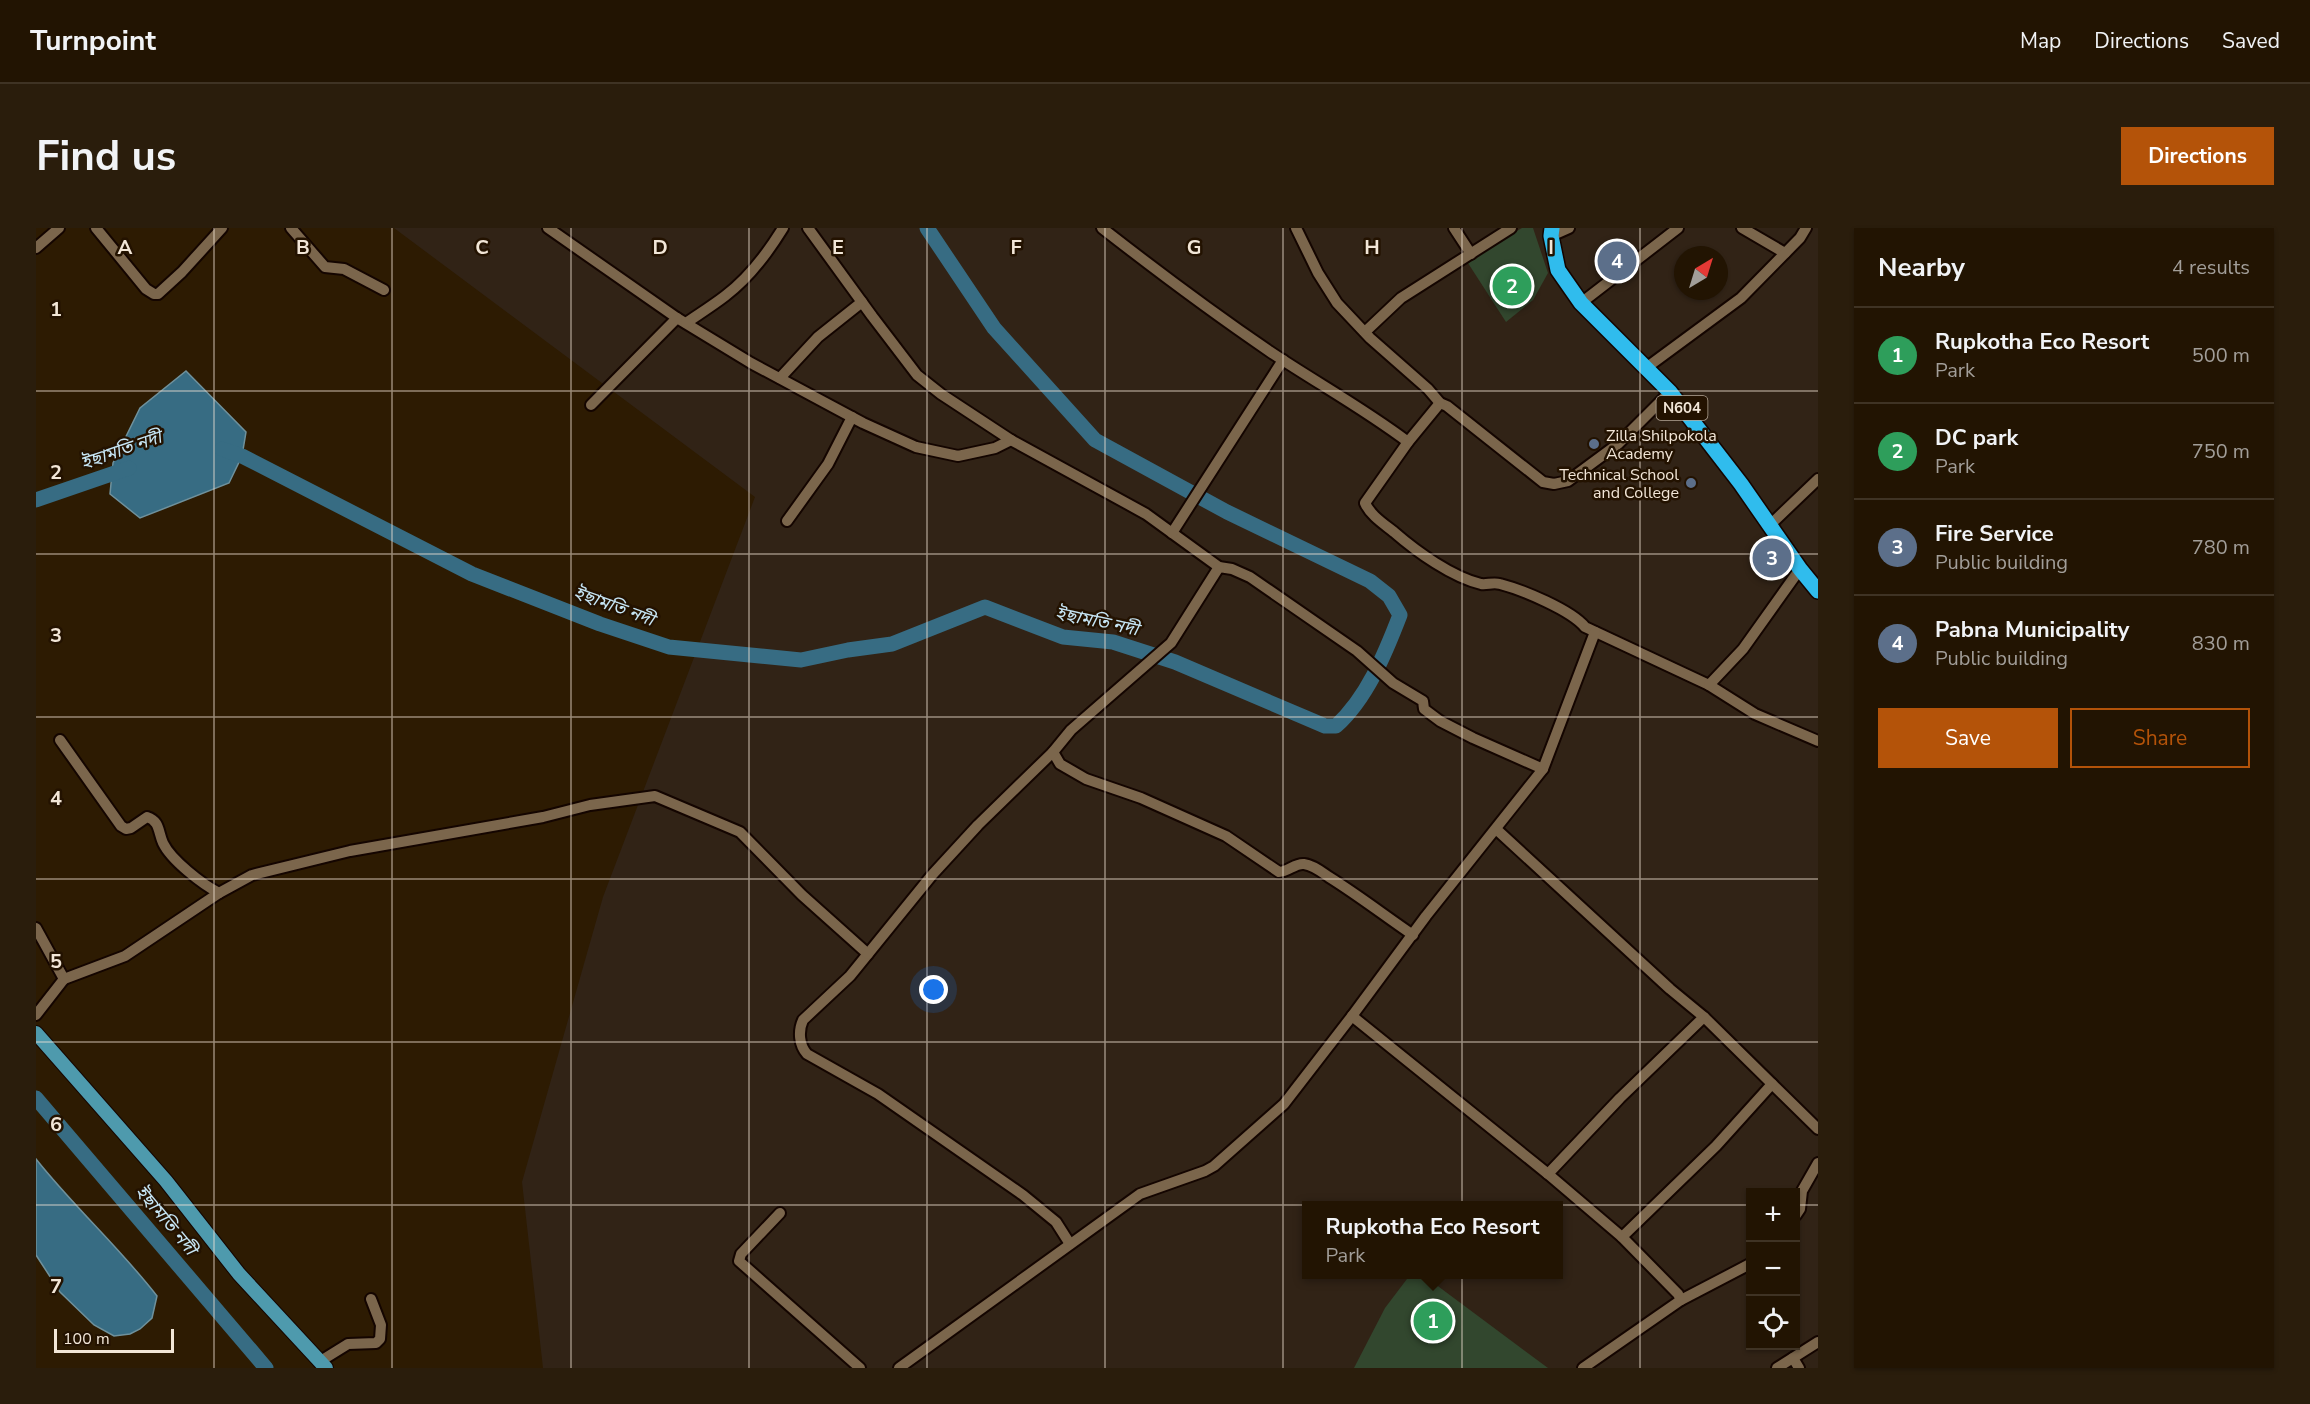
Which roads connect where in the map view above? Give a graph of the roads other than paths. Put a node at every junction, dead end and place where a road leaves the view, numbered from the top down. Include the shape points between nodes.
1 (59, 228) edge
2 (96, 228) edge
3 (222, 228) edge
4 (291, 228) edge
5 (548, 228) edge
6 (783, 228) edge
7 (1102, 228) edge
8 (1296, 228) edge
9 (1454, 228) edge
10 (1511, 228) edge
11 (1569, 228) edge
12 (1678, 228) edge
13 (1742, 228) edge
14 (1806, 228) edge
15 (814, 230) edge
16 (1551, 232) edge
17 (36, 248) edge
18 (1785, 253) junction
19 (1471, 254) junction
20 (384, 290) dead end
21 (862, 302) junction
22 (1581, 303) junction
23 (681, 320) junction
24 (1366, 331) junction
25 (1283, 360) junction
26 (1646, 368) junction
27 (780, 378) junction
28 (1670, 392) junction
29 (1440, 403) junction
30 (591, 405) dead end
31 (852, 417) junction
32 (1011, 440) junction
33 (1408, 442) junction
34 (1818, 479) edge
35 (787, 521) dead end
36 (1770, 525) junction
37 (1172, 533) junction
38 (1219, 567) junction
39 (1800, 569) junction
40 (1818, 591) edge
41 (1594, 632) junction
42 (1709, 685) junction
43 (60, 741) dead end
44 (1818, 741) edge
45 (1053, 752) junction
46 (1543, 770) junction
47 (1496, 829) junction
48 (219, 893) junction
49 (36, 928) edge
50 (1413, 935) junction
51 (868, 954) junction
52 (64, 979) junction
53 (36, 1015) edge
54 (1352, 1016) junction
55 (1704, 1017) junction
56 (36, 1033) edge
57 (1772, 1084) junction
58 (1818, 1129) edge
59 (1818, 1163) edge
60 (1548, 1174) junction
61 (1800, 1209) edge
62 (780, 1213) dead end
63 (1622, 1237) junction
64 (1070, 1244) junction
65 (1746, 1266) edge
66 (371, 1299) dead end
67 (1681, 1300) junction
68 (1818, 1342) edge
69 (1793, 1358) junction
70 (323, 1365) edge
71 (860, 1368) edge
72 (899, 1368) edge
73 (1583, 1368) edge
74 (1777, 1368) edge
75 (1799, 1368) edge

1 - 17 street
2 - 3 street via 154,294 182,272
4 - 20 street via 325,267 344,269
5 - 23 street
6 - 23 street via 763,260 744,280 726,296
7 - 25 street via 1185,293
8 - 24 street via 1336,303
9 - 19 street
10 - 19 street
11 - 16 street
12 - 22 street
13 - 18 street
14 - 18 street
15 - 21 street
16 - 22 highway, N604 via 1558,270
18 - 26 street via 1741,298
19 - 24 street via 1401,298
21 - 27 street via 818,337
21 - 32 street via 917,375
22 - 26 highway, N604
23 - 27 street
23 - 30 street
24 - 29 street
25 - 33 street
25 - 37 street
26 - 28 highway, N604
27 - 31 street
28 - 29 street via 1618,444 1568,481 1554,483 1533,476
28 - 36 highway, N604
29 - 33 street
31 - 32 street via 916,447 958,456 995,448
31 - 35 street via 828,464
32 - 37 street via 1107,491
33 - 41 street via 1365,503 1371,512 1416,551 1441,566 1483,584 1499,584 1561,608
34 - 36 street
36 - 39 highway, N604
37 - 38 street
38 - 45 street via 1171,643 1071,730
38 - 46 street via 1250,577 1357,651 1380,674 1423,701 1424,709 1440,721
39 - 40 highway, N604
39 - 42 street via 1743,649
41 - 42 street
41 - 46 street
42 - 44 street via 1755,714
43 - 48 street via 122,826 131,828 147,817 153,819 171,854
45 - 50 street via 1060,764 1086,779 1142,798 1226,836 1279,872 1303,863 1313,867
45 - 51 street via 970,833
46 - 47 street
47 - 50 street
47 - 55 street
48 - 51 street via 252,875 350,851 655,796 740,832
48 - 52 street via 125,956
49 - 52 street
50 - 54 street
51 - 64 street via 803,1020 803,1049 878,1094 1023,1195 1056,1222
52 - 53 street
54 - 60 street
54 - 64 street via 1284,1104 1214,1166 1140,1194
55 - 57 street
55 - 60 street
56 - 70 main road via 166,1181 239,1274
57 - 58 street
57 - 63 street via 1708,1154
59 - 61 street via 1802,1191
60 - 63 street
62 - 71 street via 741,1254 739,1261
63 - 67 street
64 - 72 street
65 - 67 street
66 - 70 street via 381,1325 380,1339 376,1343 348,1344
67 - 73 street
68 - 69 street
69 - 74 street
69 - 75 street

